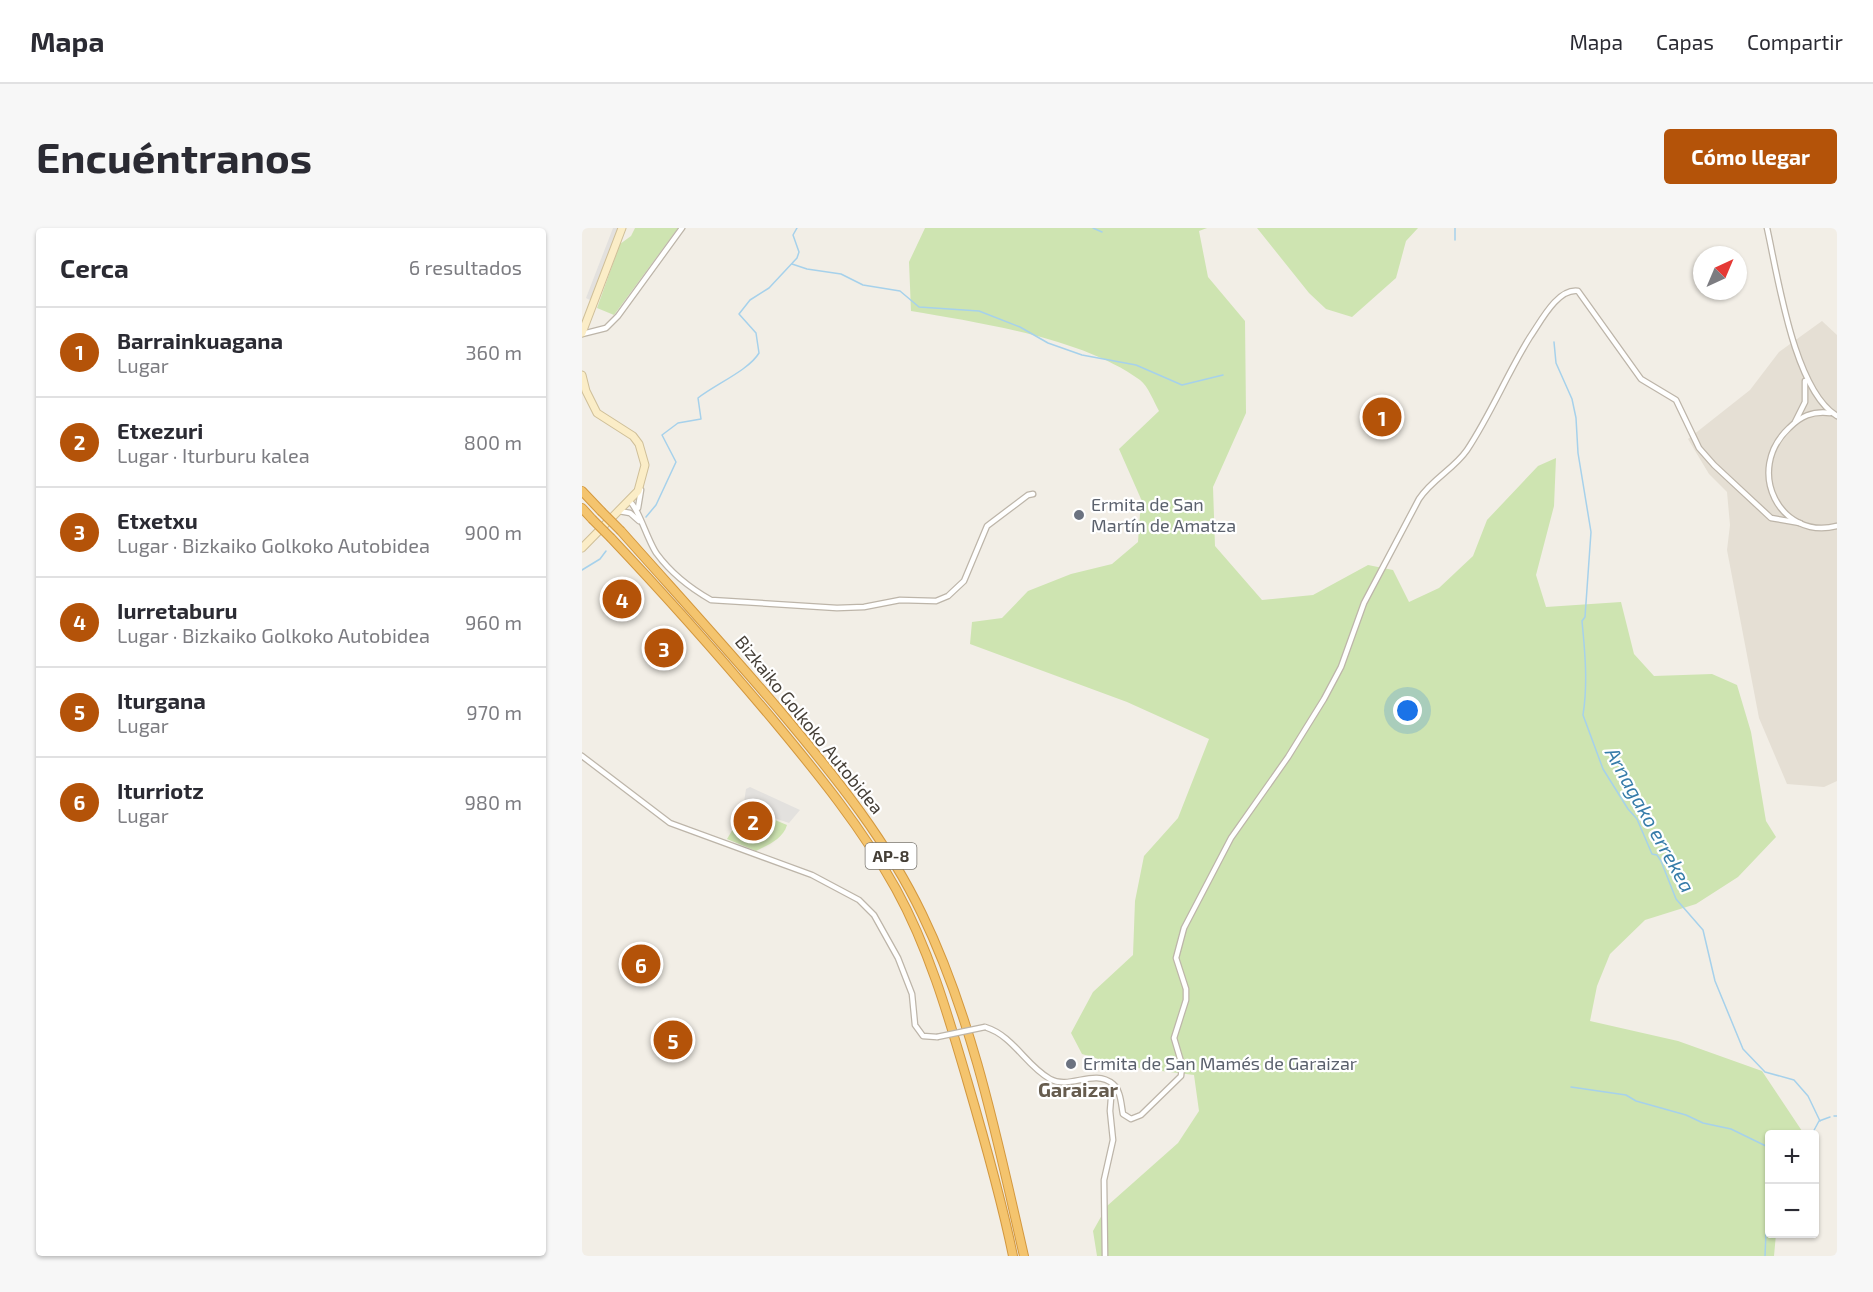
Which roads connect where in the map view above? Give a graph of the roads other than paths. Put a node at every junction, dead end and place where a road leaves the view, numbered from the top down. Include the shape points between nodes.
1 (622, 228) edge
2 (682, 228) edge
3 (1767, 228) edge
4 (582, 334) edge
5 (582, 375) edge
6 (1806, 379) junction
7 (1832, 413) junction
8 (1837, 416) edge
9 (1794, 423) junction
10 (642, 484) junction
11 (582, 491) edge
12 (1033, 494) dead end
13 (628, 501) junction
14 (582, 508) edge
15 (619, 511) junction
16 (1786, 511) junction
17 (636, 513) junction
18 (1774, 519) junction
19 (1800, 523) junction
20 (1837, 526) edge
21 (582, 548) edge
22 (582, 756) edge
23 (1117, 1089) junction
24 (1012, 1256) edge
25 (1024, 1256) edge
26 (1104, 1256) edge

1 - 4 street
2 - 4 street via 618,316 606,328
3 - 6 street
5 - 10 street via 597,413 639,444 645,465
6 - 7 street via 1822,405
6 - 9 street via 1804,402
7 - 8 street
7 - 9 street via 1811,413
9 - 16 street via 1772,450 1767,472 1770,490
10 - 13 street
10 - 17 street
11 - 25 highway, Bizkaiko Golkoko Autobidea / AP-8, bridge via 808,745 862,813 898,868 923,915 959,1010 994,1128
12 - 17 street via 987,526 964,581 948,596 936,601 900,600 864,607 711,600 668,566
13 - 15 street
13 - 17 street
14 - 24 highway, Bizkaiko Golkoko Autobidea / AP-8, bridge via 669,600 803,755 853,821 896,890 949,1016 983,1133
15 - 17 street
15 - 21 street
16 - 18 street
16 - 19 street
18 - 19 street
18 - 23 street via 1704,455 1676,400 1641,379 1581,295 1574,291 1563,295 1508,371 1496,401 1466,452 1419,499 1364,603 1341,667 1319,708 1231,838 1184,928 1176,958 1186,1000 1174,1038 1182,1076 1135,1119 1123,1114
19 - 20 street via 1820,529
22 - 23 street, bridge via 670,823 812,875 859,900 874,915 905,974 917,1030 923,1036 937,1037 985,1027 1015,1045 1051,1080 1097,1077
23 - 26 street via 1110,1111 1113,1140 1104,1180

